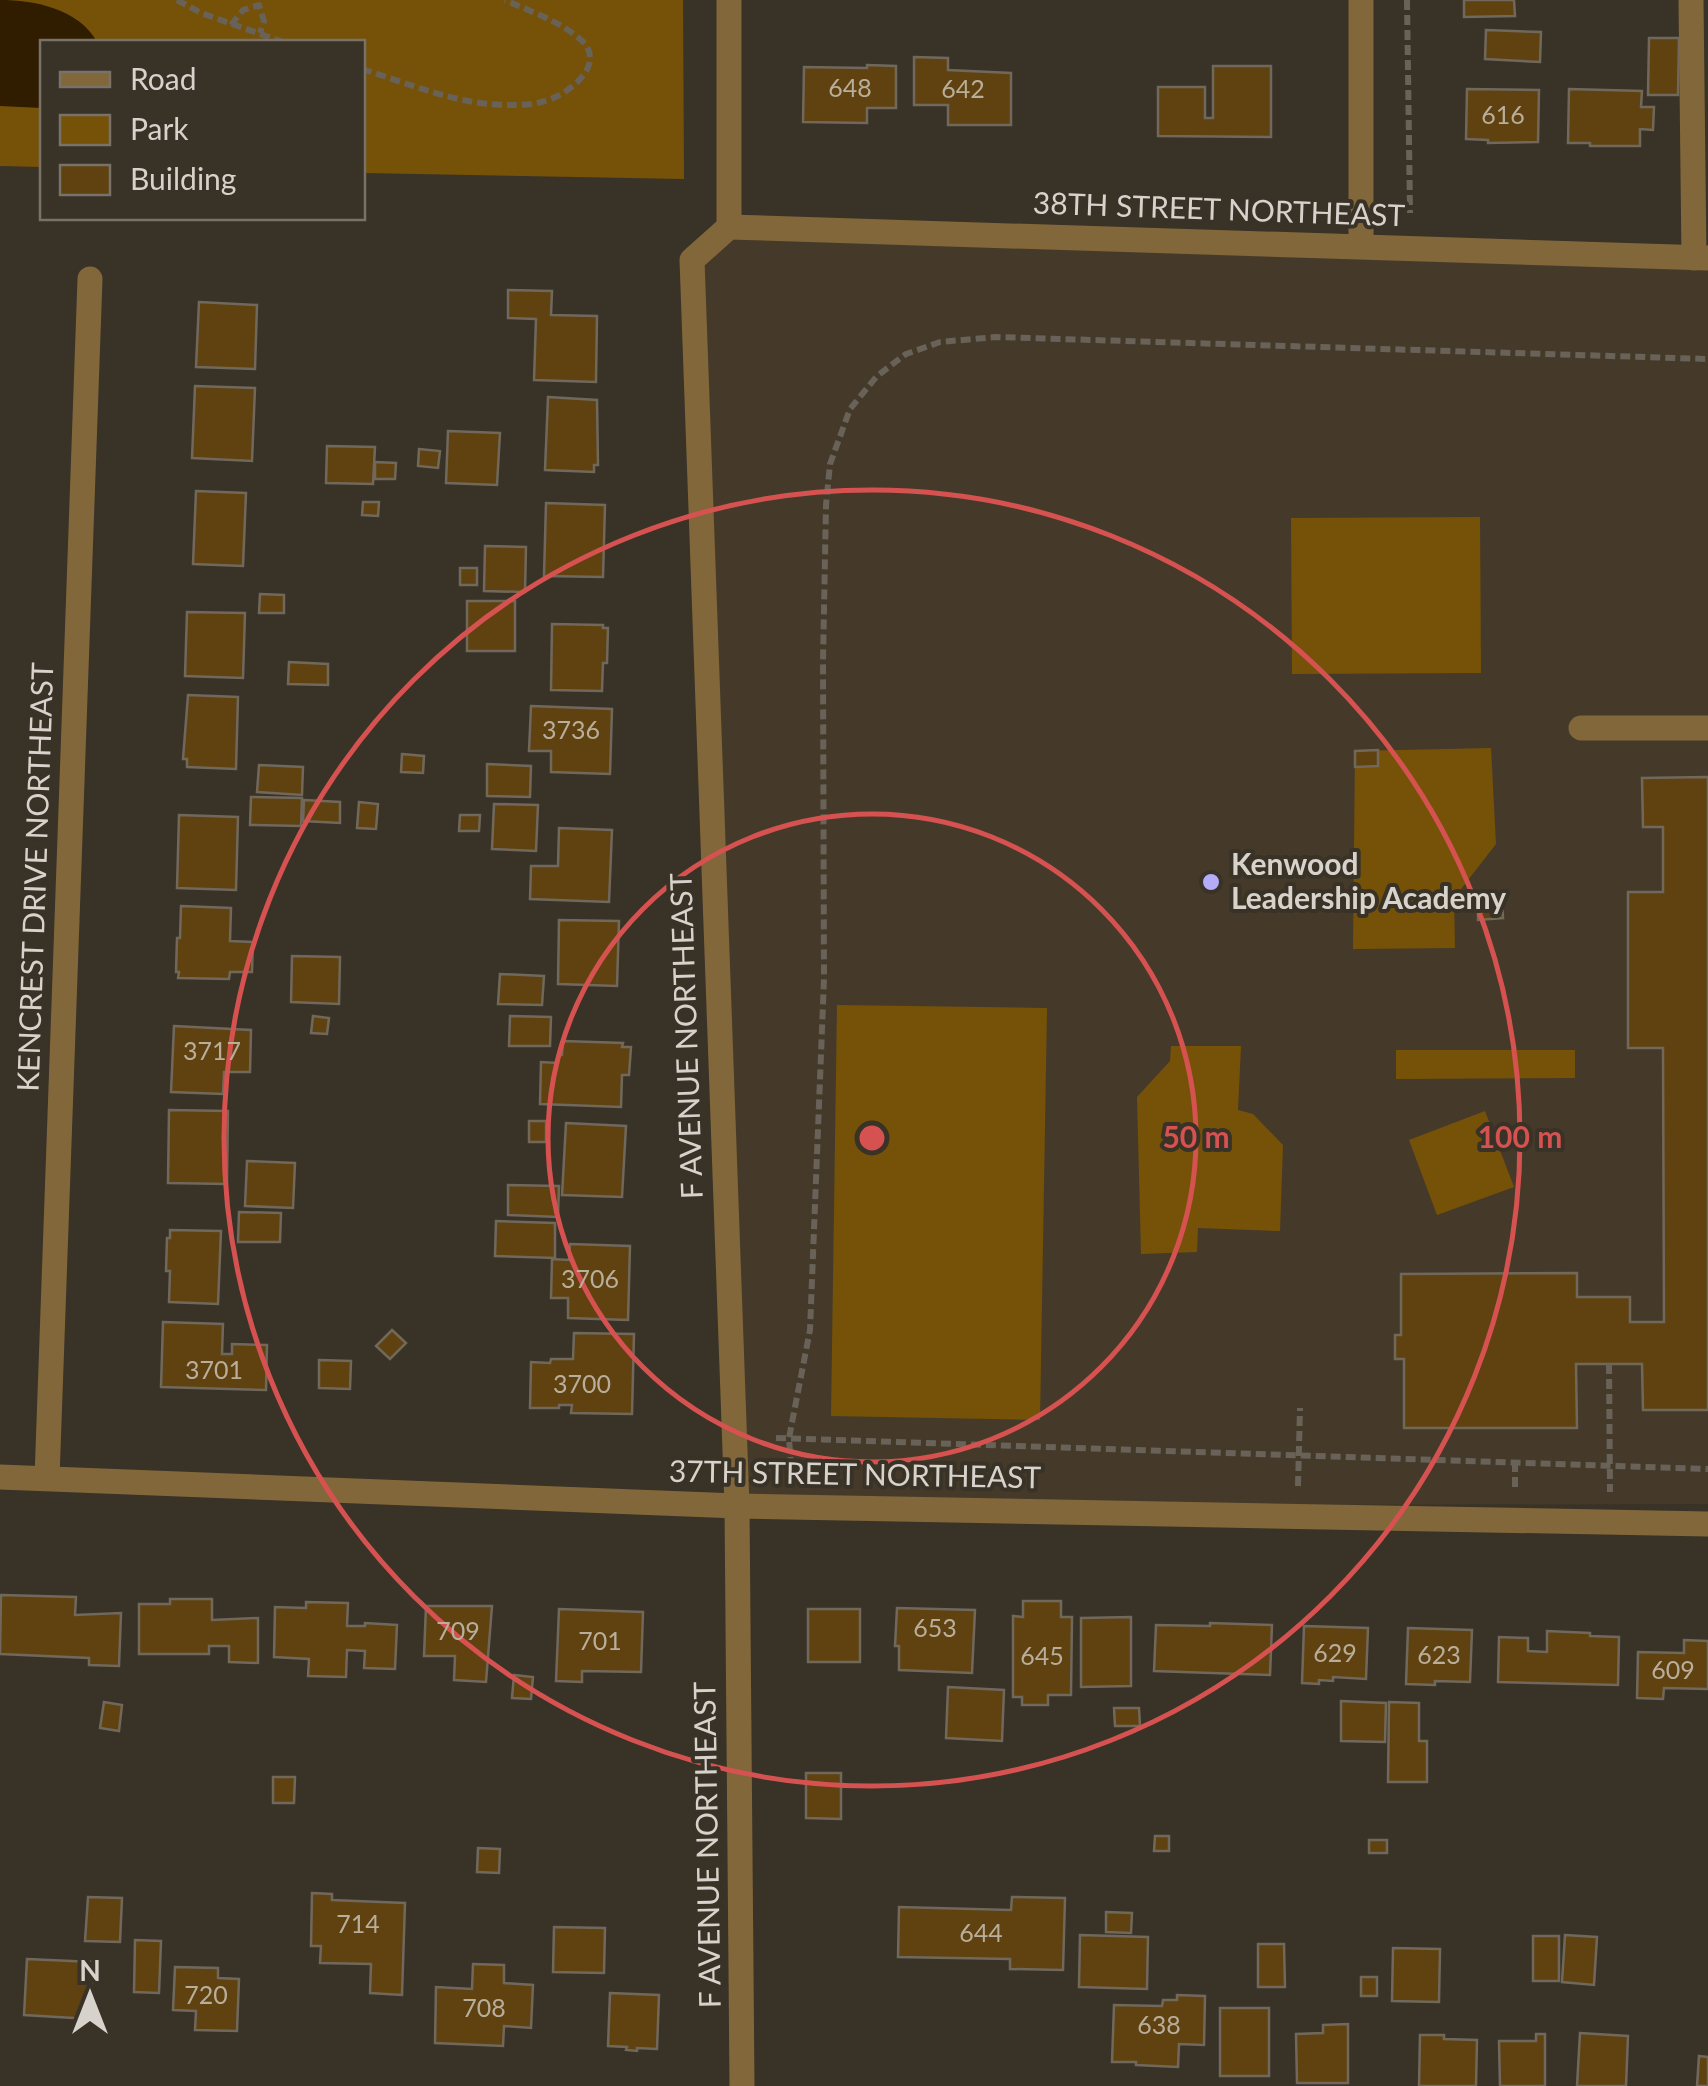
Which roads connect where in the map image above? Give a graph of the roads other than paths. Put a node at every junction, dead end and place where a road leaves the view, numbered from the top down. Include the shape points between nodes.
1 (729, 0) edge
2 (1361, 0) edge
3 (1691, 0) edge
4 (729, 227) junction
5 (1361, 246) junction
6 (1701, 258) edge
7 (90, 279) dead end
8 (1581, 728) dead end
9 (1708, 728) edge
10 (0, 1477) edge
11 (47, 1478) junction
12 (737, 1506) junction
13 (1708, 1524) edge
14 (742, 2086) edge

1 - 4 street
2 - 5 street
3 - 6 street
4 - 5 street, 38TH STREET NORTHEAST
4 - 12 street, F AVENUE NORTHEAST via 692,260
5 - 6 street, 38TH STREET NORTHEAST
7 - 11 street, KENCREST DRIVE NORTHEAST
8 - 9 street
10 - 11 street, 37TH STREET NORTHEAST
11 - 12 street, 37TH STREET NORTHEAST
12 - 13 street, 37TH STREET NORTHEAST
12 - 14 street, F AVENUE NORTHEAST

